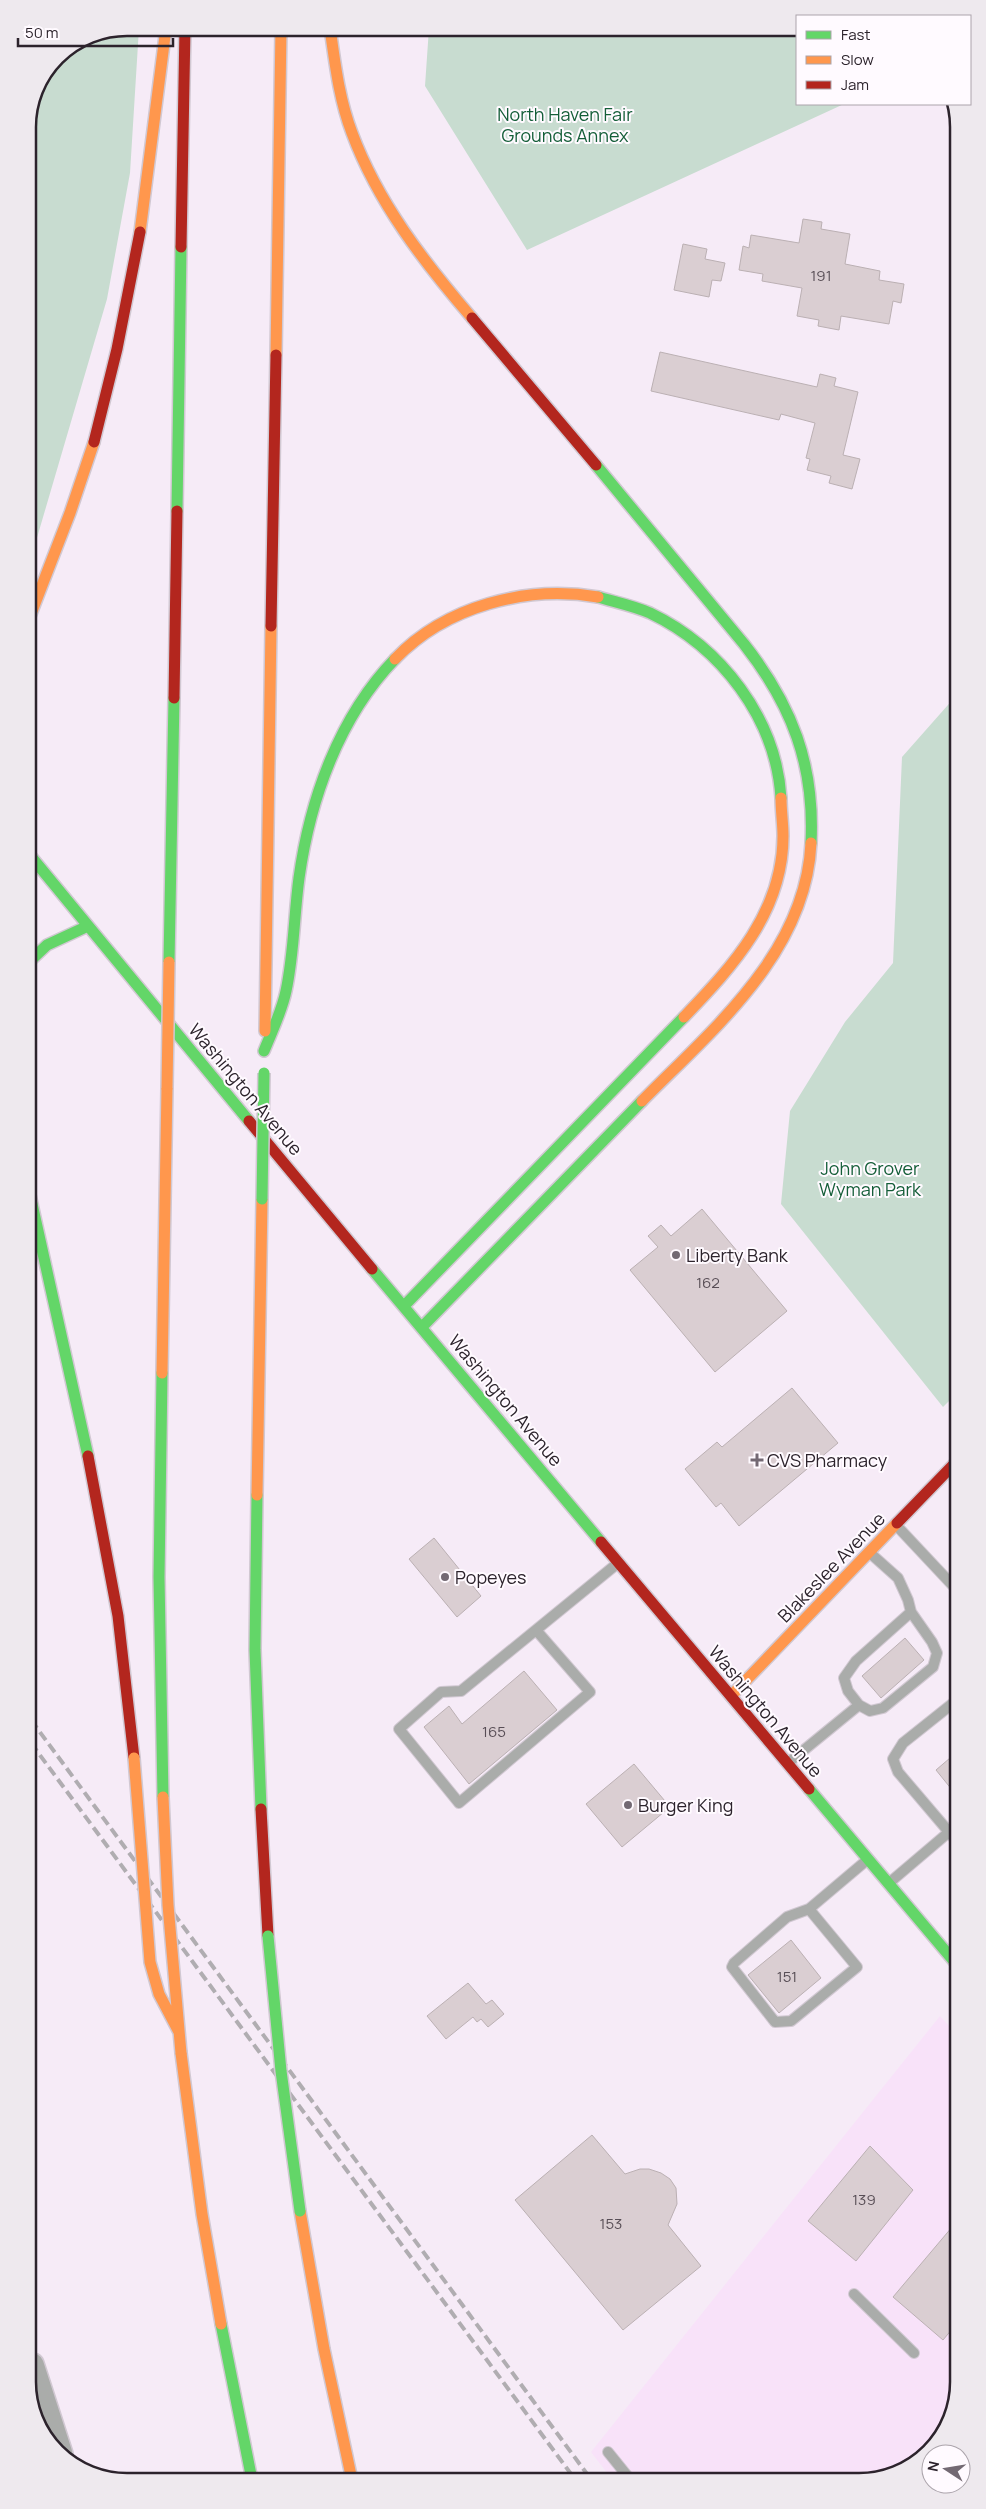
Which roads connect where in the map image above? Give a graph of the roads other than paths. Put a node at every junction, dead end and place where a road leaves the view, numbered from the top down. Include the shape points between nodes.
1 (165, 36) edge
2 (185, 36) edge
3 (281, 36) edge
4 (331, 36) edge
5 (36, 601) edge
6 (36, 863) edge
7 (88, 926) junction
8 (36, 955) edge
9 (264, 1051) junction
10 (36, 1222) edge
11 (404, 1306) junction
12 (422, 1328) junction
13 (950, 1468) edge
14 (896, 1525) junction
15 (869, 1553) junction
16 (619, 1563) junction
17 (950, 1583) edge
18 (911, 1612) junction
19 (536, 1630) junction
20 (731, 1696) junction
21 (859, 1705) junction
22 (950, 1706) edge
23 (787, 1763) junction
24 (949, 1832) joint
25 (868, 1859) junction
26 (888, 1883) junction
27 (809, 1909) junction
28 (950, 1957) edge
29 (179, 2032) junction
30 (854, 2294) dead end
31 (914, 2354) dead end
32 (36, 2373) edge
33 (57, 2440) edge
34 (608, 2452) dead end
35 (251, 2473) edge
36 (351, 2473) edge
37 (625, 2473) edge

1 - 5 main road via 142,218 111,375 73,507
2 - 29 main road, bridge via 160,1558 162,1797
3 - 9 main road
4 - 12 main road via 345,113 358,153 382,200 436,274 766,672 787,706 800,736 812,806 810,859 801,899 783,939 760,976 722,1020
6 - 7 main road, Washington Avenue
7 - 8 main road via 47,945
7 - 11 main road, Washington Avenue
9 - 11 main road via 286,992 302,860 328,768 347,724 364,696 387,667 417,639 450,618 495,601 543,593 589,595 630,605 670,623 708,650 741,687 768,737 777,764 783,804 780,859 773,891 756,930 738,958 710,990
9 - 36 main road, bridge via 255,1650 260,1808 280,2071 324,2349
10 - 29 main road, bridge via 110,1563 124,1652 150,1962 159,1994
11 - 12 main road, Washington Avenue
12 - 16 main road, Washington Avenue
13 - 14 main road, Blakeslee Avenue
14 - 15 main road, Blakeslee Avenue
14 - 17 lane
15 - 18 lane via 898,1578
15 - 20 main road, Blakeslee Avenue
16 - 19 lane
16 - 20 main road, Washington Avenue
18 - 21 lane via 856,1661 844,1678 848,1691
18 - 21 lane via 937,1653 934,1667 883,1708 870,1711
19 - 19 lane via 461,1690 441,1692 398,1729 458,1803 590,1692
20 - 23 main road, Washington Avenue
21 - 23 lane
22 - 24 lane via 903,1743 893,1759 898,1772
23 - 25 main road, Washington Avenue
24 - 26 lane
25 - 26 main road, Washington Avenue
25 - 27 lane
26 - 28 main road, Washington Avenue
27 - 27 lane via 787,1917 732,1967 775,2022 791,2022 857,1966
29 - 35 main road, bridge via 213,2286
30 - 31 lane
32 - 33 street
34 - 37 lane

